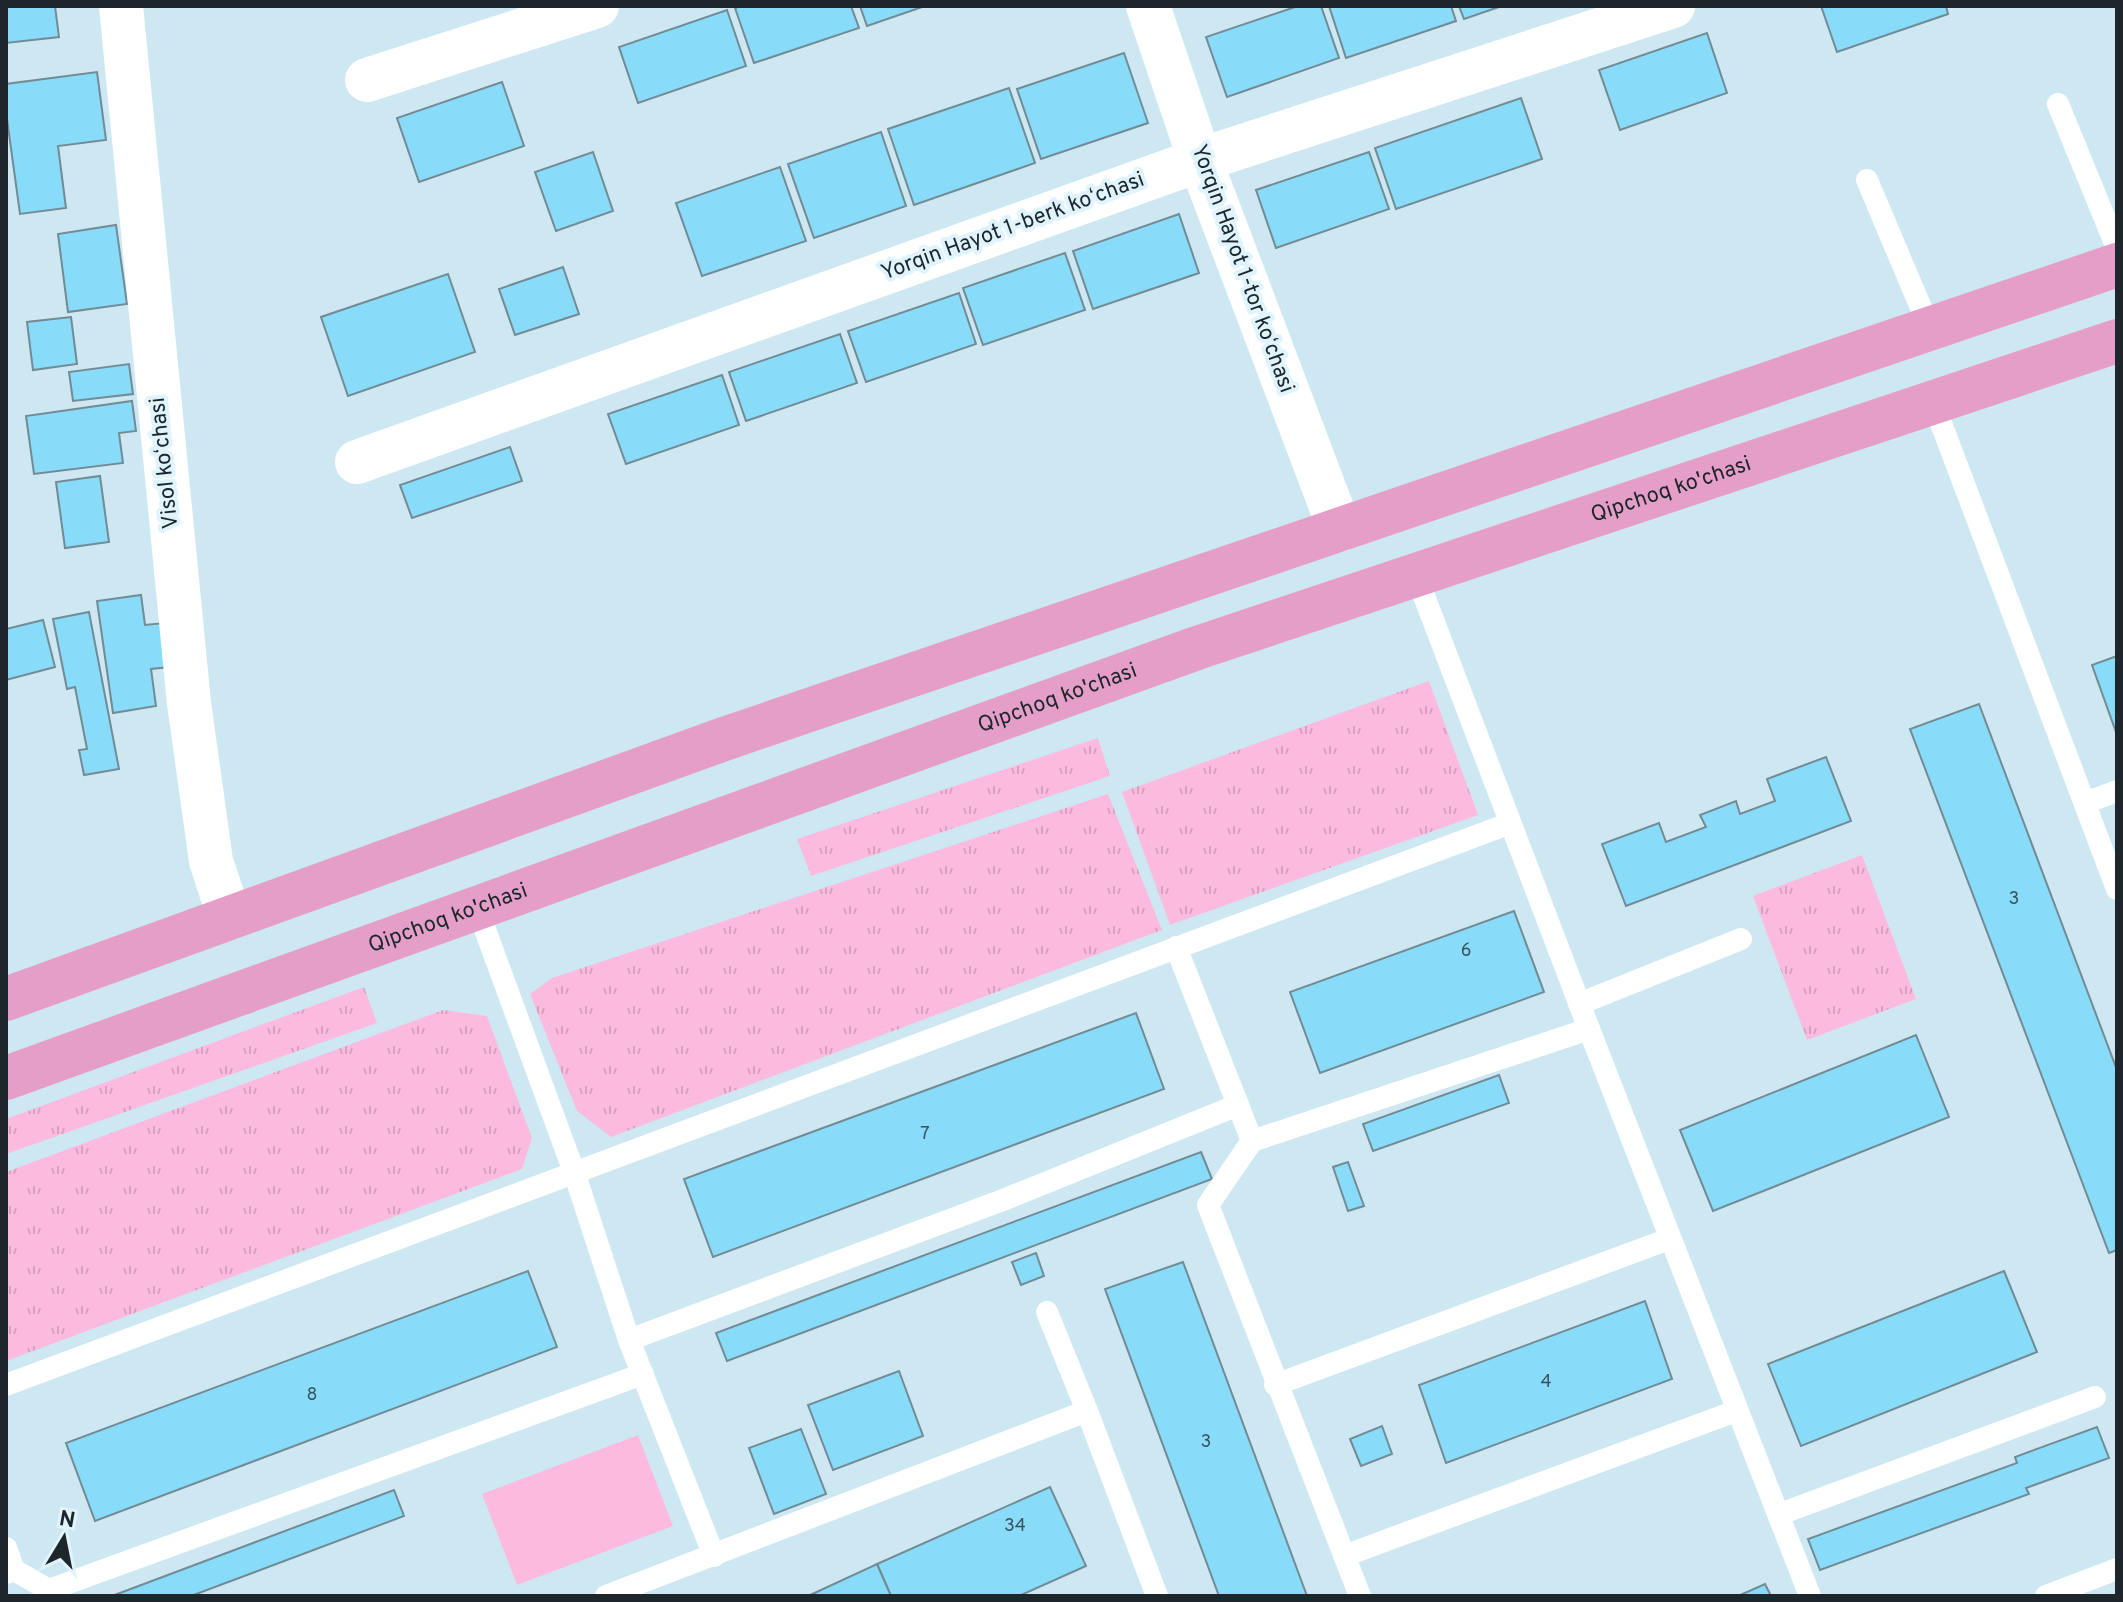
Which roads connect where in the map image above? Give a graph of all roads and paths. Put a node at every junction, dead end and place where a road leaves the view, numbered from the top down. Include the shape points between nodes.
1 (121, 6) edge
2 (597, 6) edge
3 (1148, 6) edge
4 (1673, 6) edge
5 (367, 80) dead end
6 (2058, 104) dead end
7 (1200, 160) junction
8 (1867, 180) dead end
9 (2117, 248) edge
10 (2117, 265) edge
11 (1930, 329) junction
12 (2117, 341) edge
13 (1783, 379) junction
14 (1933, 402) junction
15 (1807, 444) junction
16 (357, 462) dead end
17 (1340, 530) junction
18 (1416, 575) junction
19 (1178, 585) junction
20 (1197, 648) junction
21 (2117, 791) edge
22 (2085, 803) junction
23 (1508, 824) junction
24 (2117, 889) edge
25 (476, 905) junction
26 (229, 916) junction
27 (1741, 939) dead end
28 (1176, 947) junction
29 (6, 999) edge
30 (1579, 1004) junction
31 (1589, 1029) junction
32 (6, 1078) edge
33 (1238, 1105) junction
34 (1252, 1141) junction
35 (574, 1172) junction
36 (1669, 1239) junction
37 (1047, 1312) dead end
38 (629, 1340) junction
39 (643, 1374) junction
40 (6, 1385) edge
41 (1275, 1385) junction
42 (2095, 1397) dead end
43 (1087, 1411) junction
44 (1736, 1411) junction
45 (1780, 1514) junction
46 (6, 1548) edge
47 (714, 1556) junction
48 (1344, 1556) junction
49 (2117, 1569) edge
50 (10, 1572) edge
51 (663, 1586) edge
52 (606, 1596) edge
53 (1157, 1596) edge
54 (1360, 1596) edge
55 (1810, 1596) edge
56 (2046, 1596) edge

1 - 26 street, Visol koʻchasi via 189,703 211,861
2 - 5 street
3 - 7 street, Yorqin Hayot 1-tor koʻchasi
4 - 7 street, Yorqin Hayot 1-berk koʻchasi
6 - 9 lane
7 - 16 street, Yorqin Hayot 1-berk koʻchasi
7 - 17 street, Yorqin Hayot 1-tor koʻchasi
8 - 11 lane
10 - 11 main road
11 - 13 main road
12 - 14 main road, Qipchoq ko'chasi
13 - 15 main road via 1802,388 1813,403
13 - 17 main road
14 - 15 main road, Qipchoq ko'chasi
14 - 22 lane
15 - 18 main road, Qipchoq ko'chasi
17 - 19 main road
18 - 20 main road, Qipchoq ko'chasi
18 - 23 lane
19 - 20 main road via 1168,621 1177,637
19 - 26 main road via 724,739
20 - 25 main road, Qipchoq ko'chasi
21 - 22 lane
22 - 24 lane
23 - 28 lane
23 - 30 lane
25 - 32 main road, Qipchoq ko'chasi
25 - 35 lane
26 - 29 main road
27 - 30 lane
28 - 33 lane
28 - 35 lane
30 - 31 lane
31 - 34 lane
31 - 36 lane
33 - 34 lane
33 - 38 lane via 1003,1200
34 - 41 lane via 1208,1205
35 - 38 lane
35 - 40 lane
36 - 41 lane
36 - 44 lane
37 - 43 lane
38 - 39 lane
39 - 47 lane
39 - 50 lane via 49,1590
41 - 48 lane
42 - 45 lane
43 - 47 lane
43 - 53 lane
44 - 45 lane
44 - 48 lane
45 - 55 lane
46 - 50 lane
47 - 51 lane
48 - 54 lane
49 - 56 lane
51 - 52 lane

